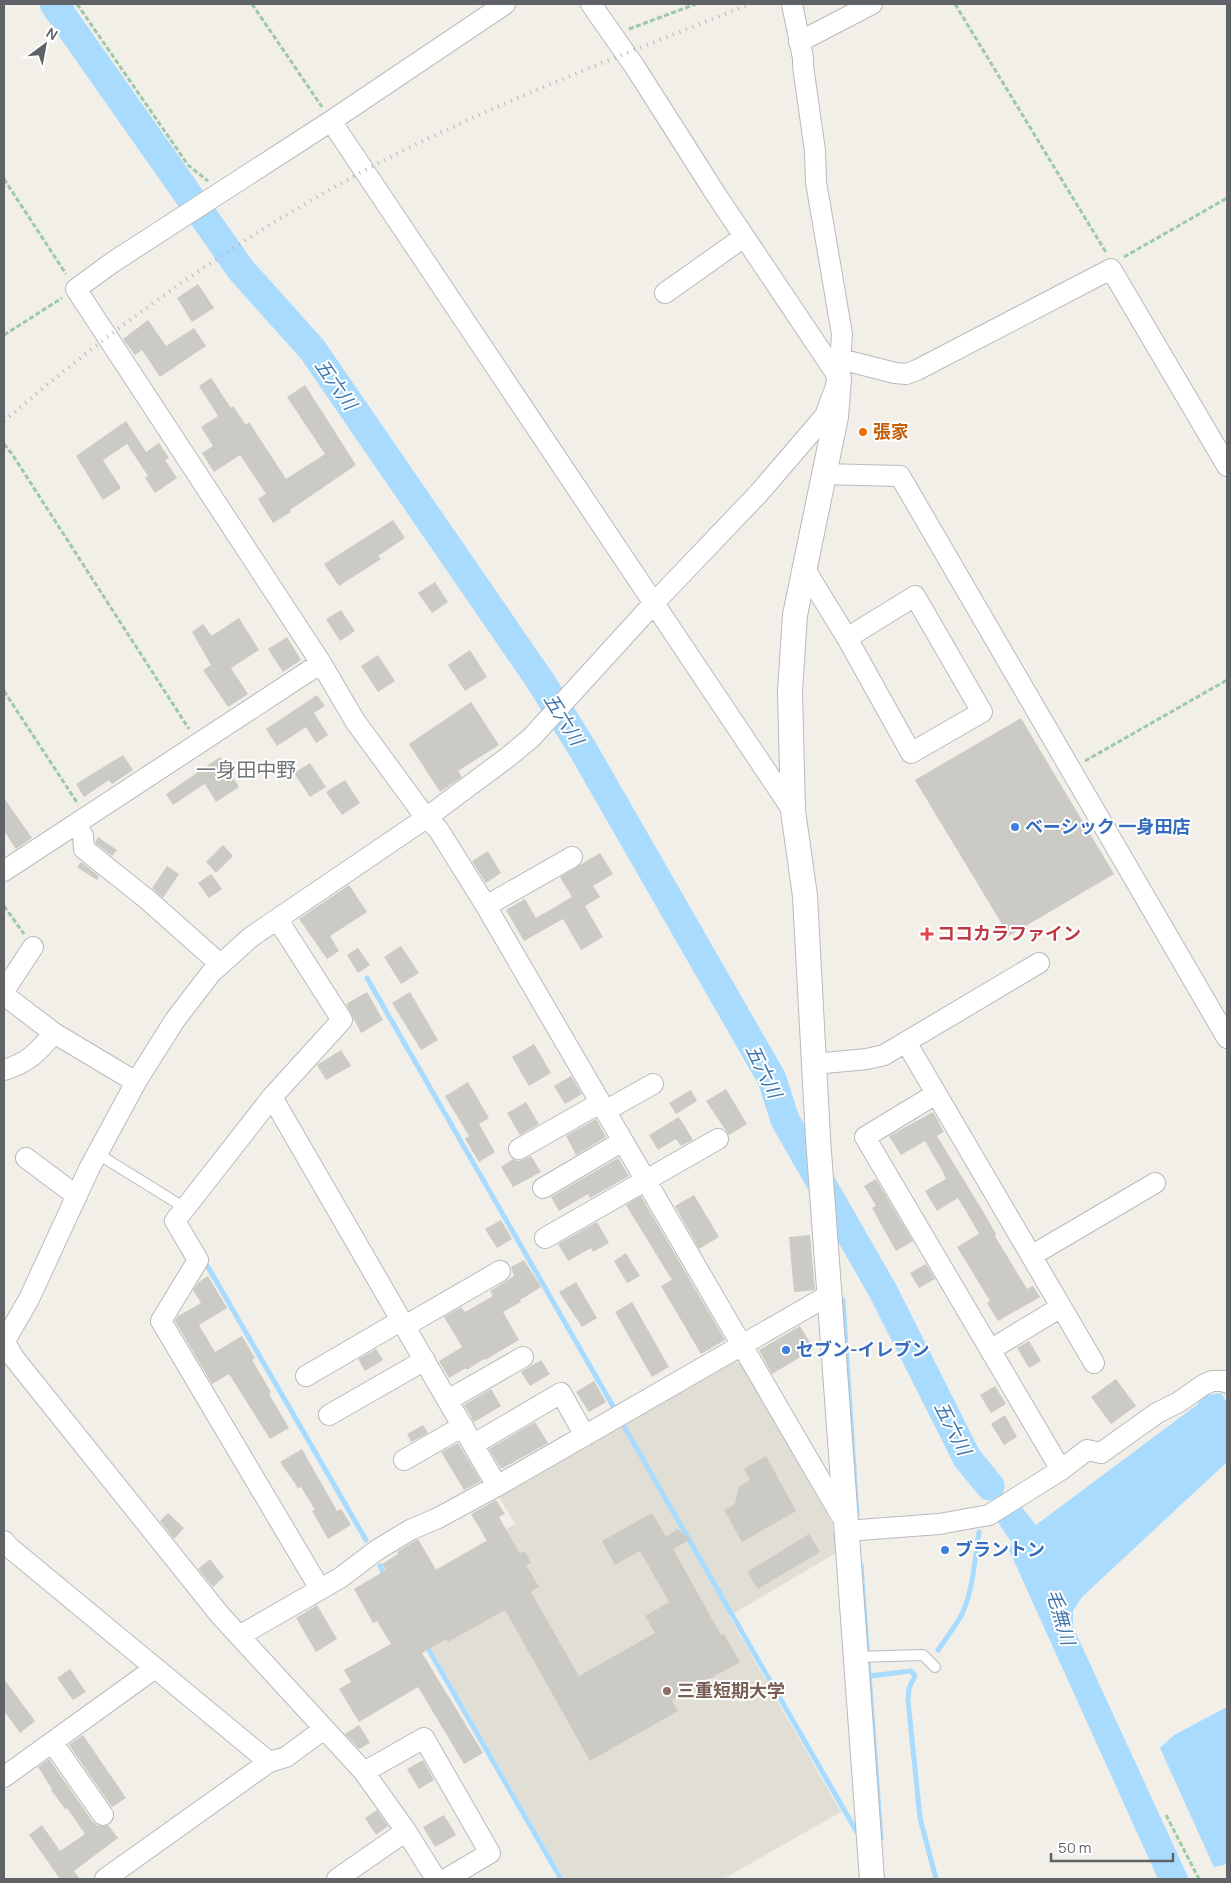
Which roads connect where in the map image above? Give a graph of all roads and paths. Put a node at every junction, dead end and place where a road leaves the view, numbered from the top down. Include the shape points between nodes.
1 (77, 4) edge
2 (252, 4) edge
3 (505, 4) edge
4 (591, 4) edge
5 (696, 4) edge
6 (792, 4) edge
7 (872, 4) edge
8 (955, 4) edge
9 (612, 36) junction
10 (800, 42) junction
11 (330, 121) junction
12 (4, 179) edge
13 (219, 193) junction
14 (1227, 198) edge
15 (744, 237) junction
16 (1111, 269) junction
17 (76, 289) junction
18 (665, 293) dead end
19 (4, 335) edge
20 (840, 368) junction
21 (831, 416) junction
22 (4, 444) edge
23 (1227, 466) edge
24 (823, 474) junction
25 (804, 568) junction
26 (654, 603) junction
27 (847, 638) junction
28 (321, 663) junction
29 (1227, 680) edge
30 (4, 691) edge
31 (198, 743) junction
32 (1071, 769) junction
33 (793, 811) junction
34 (426, 818) junction
35 (81, 820) junction
36 (572, 857) dead end
37 (4, 871) edge
38 (4, 906) edge
39 (486, 906) junction
40 (278, 920) junction
41 (33, 947) joint
42 (1039, 963) dead end
43 (220, 964) junction
44 (4, 993) edge
45 (54, 1033) junction
46 (1227, 1038) edge
47 (906, 1042) junction
48 (814, 1064) junction
49 (4, 1070) edge
50 (136, 1082) junction
51 (653, 1084) dead end
52 (936, 1094) junction
53 (272, 1097) junction
54 (602, 1107) junction
55 (718, 1140) dead end
56 (623, 1141) junction
57 (519, 1149) dead end
58 (98, 1154) junction
59 (26, 1158) dead end
60 (646, 1181) junction
61 (1155, 1183) dead end
62 (543, 1188) dead end
63 (77, 1196) junction
64 (185, 1208) junction
65 (546, 1238) dead end
66 (1031, 1256) junction
67 (500, 1271) dead end
68 (830, 1295) junction
69 (1061, 1307) junction
70 (404, 1323) junction
71 (6, 1330) edge
72 (742, 1344) junction
73 (990, 1350) junction
74 (523, 1357) dead end
75 (425, 1360) junction
76 (1094, 1363) dead end
77 (306, 1376) dead end
78 (1227, 1383) edge
79 (448, 1400) junction
80 (329, 1415) dead end
81 (463, 1426) junction
82 (585, 1436) junction
83 (474, 1444) junction
84 (404, 1460) dead end
85 (1061, 1470) junction
86 (498, 1486) junction
87 (846, 1528) junction
88 (4, 1541) edge
89 (320, 1589) junction
90 (239, 1636) junction
91 (864, 1657) junction
92 (935, 1667) dead end
93 (156, 1668) junction
94 (324, 1729) junction
95 (52, 1742) junction
96 (269, 1762) junction
97 (364, 1772) junction
98 (4, 1777) edge
99 (103, 1815) dead end
100 (1166, 1815) dead end
101 (406, 1831) junction
102 (105, 1879) edge
103 (337, 1879) edge
104 (436, 1879) edge
105 (446, 1879) edge
106 (872, 1879) edge
107 (1199, 1879) edge

1 - 13 path via 188,165
2 - 11 path
3 - 11 street
4 - 9 street
5 - 9 path
6 - 10 street
7 - 10 street
8 - 16 path via 1109,259
9 - 15 street
10 - 20 street via 815,151 816,182 842,334
11 - 13 street
11 - 26 street
12 - 17 path
13 - 17 street
14 - 16 path via 1115,262
15 - 18 street
15 - 20 street
16 - 20 street via 912,372
16 - 23 street
17 - 19 path
17 - 28 street
20 - 21 street
21 - 24 street
21 - 26 street
22 - 31 path
24 - 25 street
24 - 32 street via 900,476
25 - 27 street
25 - 33 street via 795,614 791,665
26 - 33 street
26 - 34 street via 531,738
27 - 27 street via 912,753 982,712 915,596
28 - 31 street
28 - 34 street via 355,721
29 - 32 path
30 - 35 path
31 - 35 street
32 - 46 street
33 - 48 street via 805,896
34 - 39 street via 438,829
34 - 40 street
35 - 37 street
35 - 43 street via 84,849
36 - 39 street
38 - 41 path
39 - 54 street
40 - 43 street via 246,941
40 - 53 street via 342,1020
41 - 44 street
42 - 47 street
43 - 50 street via 175,1020
44 - 45 street
45 - 49 street via 41,1049 19,1066
45 - 50 street
47 - 48 street via 884,1055
47 - 52 street
48 - 68 street
50 - 58 street
51 - 54 street
52 - 66 street
52 - 73 street via 865,1137
53 - 64 street
53 - 70 street
54 - 56 street
54 - 57 street
55 - 60 street
56 - 60 street
56 - 62 street
58 - 63 street
58 - 64 lane
59 - 63 street
60 - 65 street
60 - 72 street
61 - 66 street
63 - 71 street via 29,1299
64 - 89 street via 175,1221 198,1260 162,1321
66 - 69 street
67 - 70 street
68 - 72 street
68 - 87 street
69 - 73 street
69 - 76 street
70 - 75 street
70 - 77 street
71 - 90 street via 6,1344 14,1358
72 - 82 street
72 - 87 street
73 - 85 street
74 - 79 street
75 - 79 street
75 - 80 street
78 - 85 street via 1212,1381 1203,1385 1101,1453 1088,1450
79 - 81 street
81 - 83 street
81 - 84 street
82 - 83 street via 561,1393
82 - 86 street
83 - 86 street
85 - 87 street via 989,1515 939,1524
86 - 89 street via 410,1530
87 - 91 street
88 - 93 street
89 - 90 street
90 - 94 street
91 - 92 lane via 923,1655
91 - 106 street
93 - 95 street
93 - 96 street
94 - 96 street via 286,1757
94 - 97 street
95 - 98 street
95 - 99 street
96 - 102 street
97 - 101 street
97 - 105 street via 424,1738 490,1853
100 - 107 path
101 - 103 street
101 - 104 street

